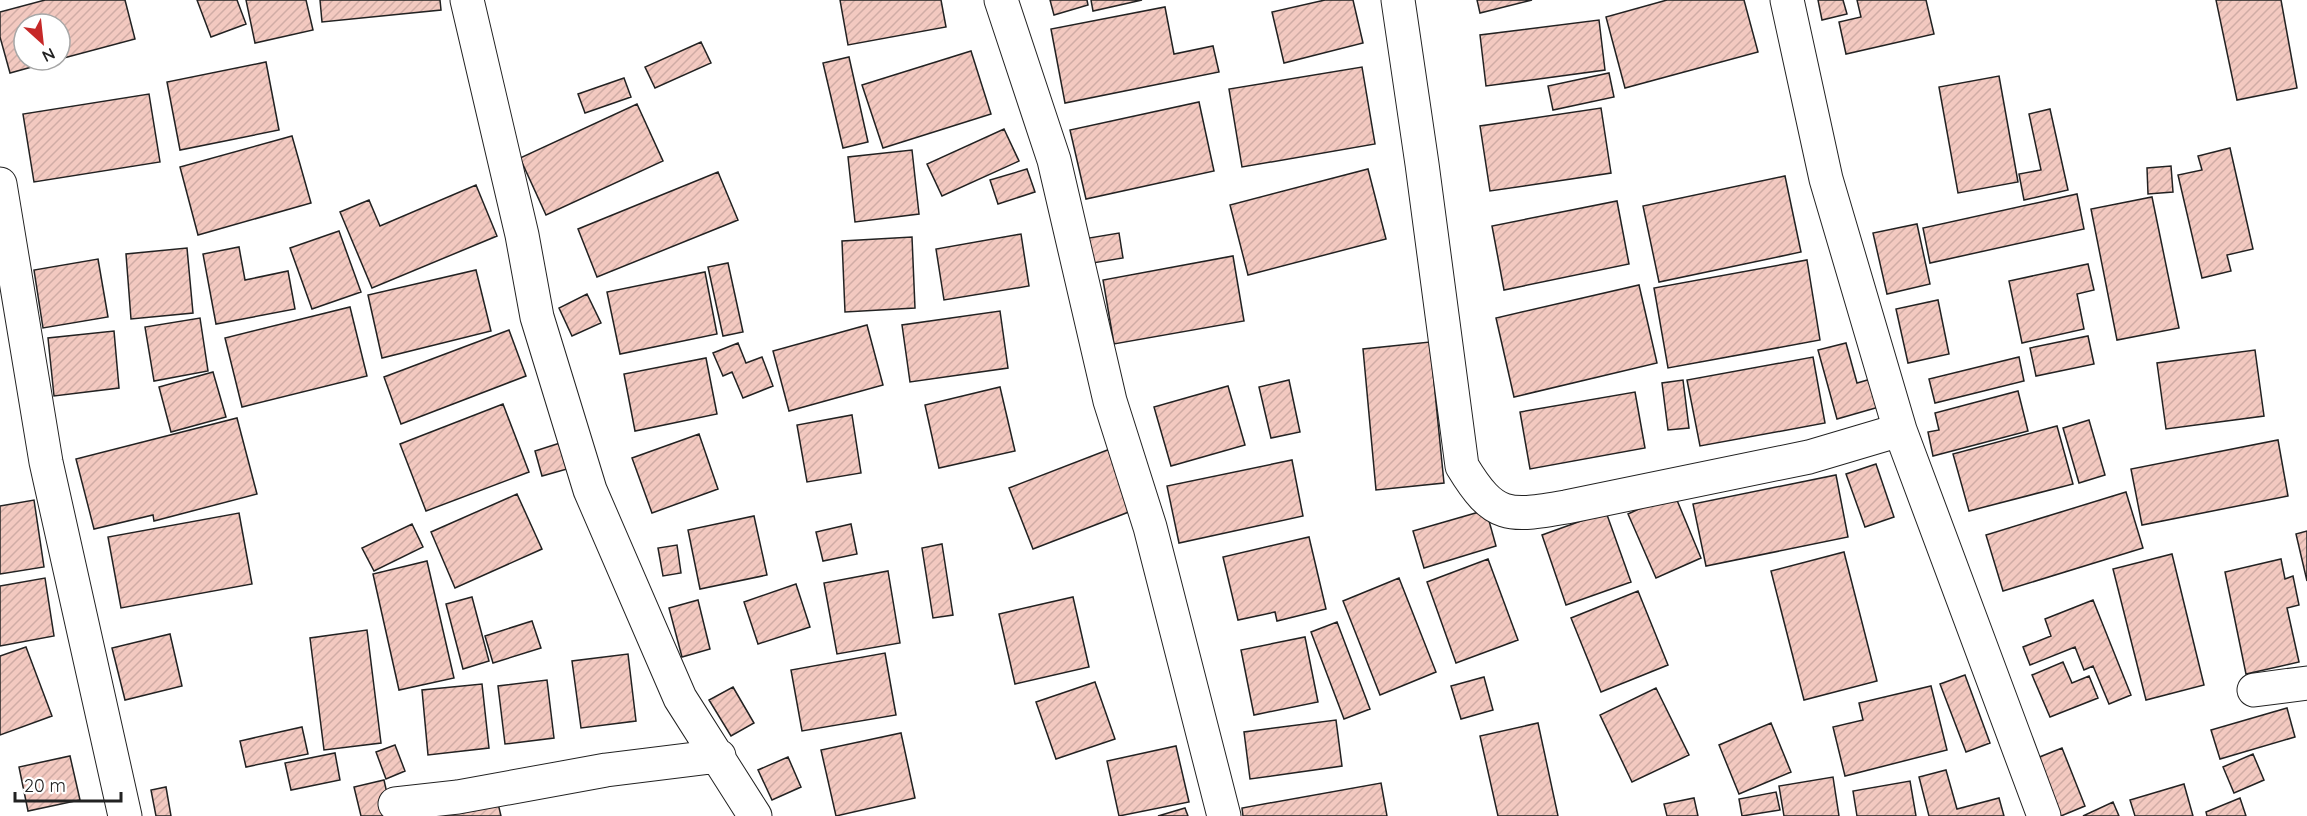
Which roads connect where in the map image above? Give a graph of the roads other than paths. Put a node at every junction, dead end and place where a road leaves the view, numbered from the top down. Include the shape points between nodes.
1 (467, 0) edge
2 (1001, 0) edge
3 (1398, 0) edge
4 (1787, 0) edge
5 (0, 184) edge
6 (1900, 430) junction
7 (2307, 683) edge
8 (2254, 690) dead end
9 (718, 756) junction
10 (395, 804) dead end
11 (125, 816) edge
12 (755, 816) edge
13 (1224, 816) edge
14 (2044, 816) edge

1 - 9 street via 522,235 537,317 590,490 680,698
2 - 13 street via 1054,160 1110,401 1150,527
3 - 6 street via 1462,466 1478,492 1496,508 1527,513 1566,507 1809,457
4 - 6 street via 1826,179
5 - 11 street via 46,462
6 - 14 street
7 - 8 street
9 - 10 street
9 - 12 street

